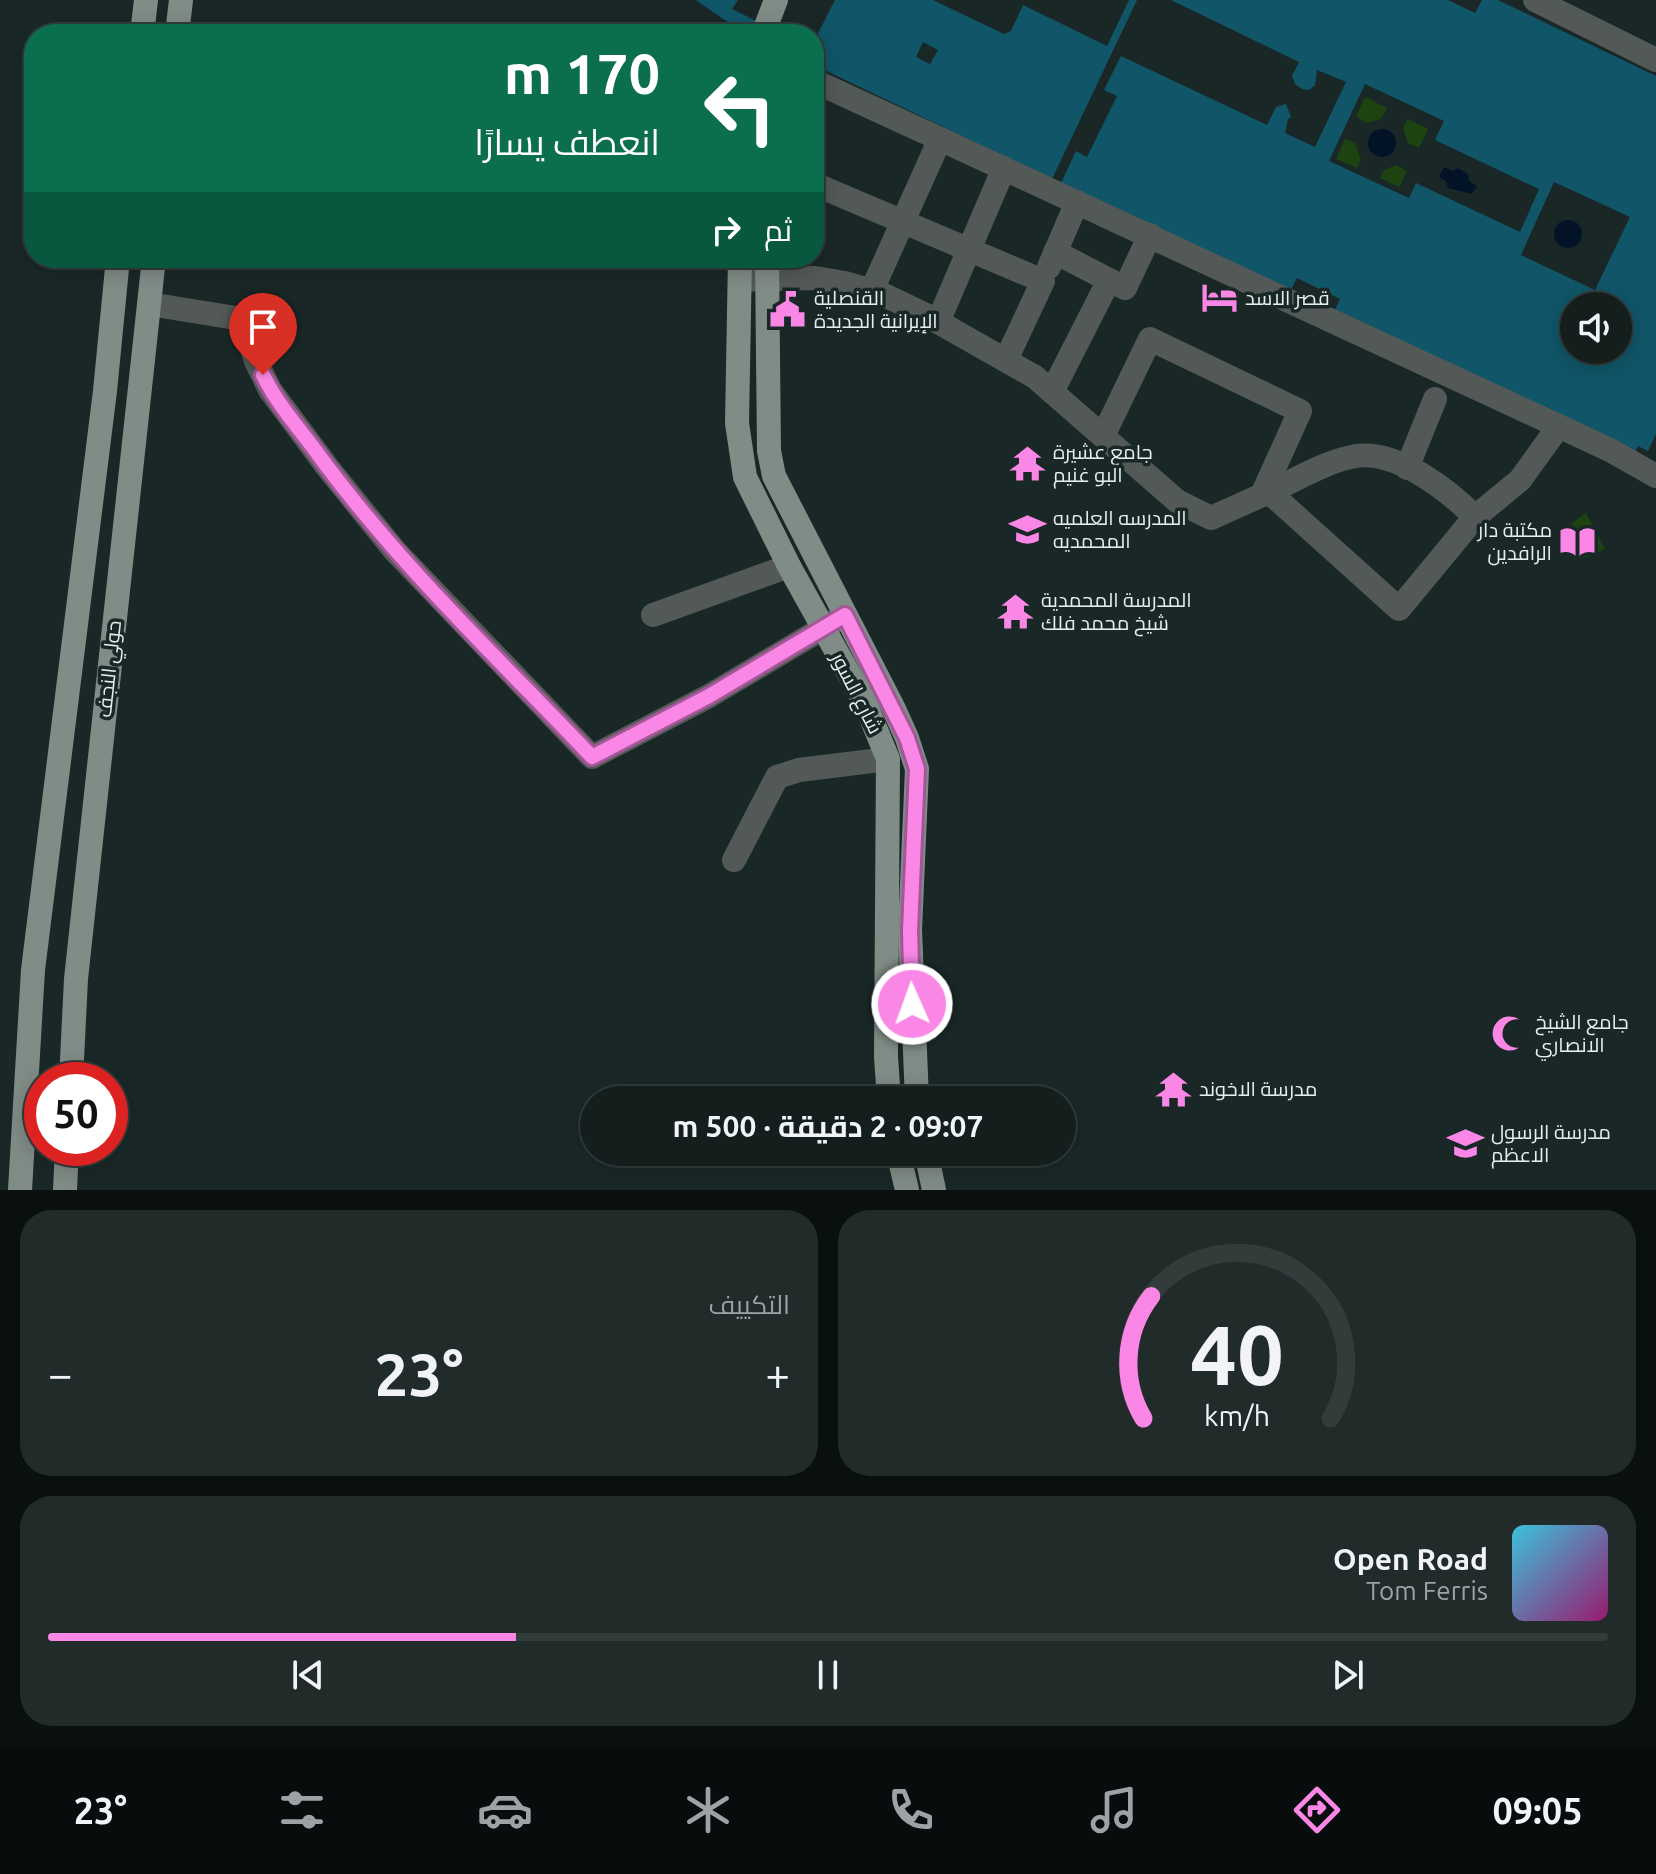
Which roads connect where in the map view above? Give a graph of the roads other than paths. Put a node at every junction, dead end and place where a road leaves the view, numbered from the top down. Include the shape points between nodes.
1 (146, 0) edge
2 (181, 0) edge
3 (776, 0) edge
4 (1535, 0) edge
5 (143, 24) edge
6 (178, 24) edge
7 (767, 24) edge
8 (1656, 60) edge
9 (824, 86) edge
10 (940, 139) junction
11 (1004, 168) junction
12 (824, 188) edge
13 (1077, 202) junction
14 (903, 221) junction
15 (1150, 235) junction
16 (969, 249) junction
17 (1055, 252) junction
18 (117, 268) edge
19 (153, 268) edge
20 (767, 268) edge
21 (740, 269) edge
22 (1109, 280) junction
23 (1043, 281) junction
24 (872, 290) junction
25 (149, 304) junction
26 (938, 322) junction
27 (1006, 360) junction
28 (1052, 392) junction
29 (1435, 399) dead end
30 (1559, 426) junction
31 (1103, 436) junction
32 (1407, 468) junction
33 (1656, 476) edge
34 (1266, 493) junction
35 (1475, 517) junction
36 (789, 566) junction
37 (653, 615) dead end
38 (845, 615) junction
39 (823, 628) junction
40 (888, 759) junction
41 (50, 838) junction
42 (91, 842) junction
43 (734, 860) dead end
44 (43, 898) junction
45 (85, 900) junction
46 (72, 1062) edge
47 (888, 1086) edge
48 (916, 1086) edge
49 (66, 1166) edge
50 (901, 1166) edge
51 (929, 1166) edge
52 (20, 1190) edge
53 (65, 1190) edge
54 (907, 1190) edge
55 (934, 1190) edge

1 - 5 main road
2 - 6 main road
3 - 7 main road
4 - 8 street
9 - 10 street
10 - 11 street
10 - 14 street
11 - 13 street
11 - 16 street
12 - 14 street
13 - 15 street
13 - 17 street
14 - 16 street
14 - 24 street
15 - 22 street via 1125,288
15 - 30 street
16 - 23 street
16 - 26 street
17 - 22 street
17 - 23 street
18 - 41 main road
19 - 25 main road, حولي النجف
20 - 21 street
20 - 24 street
20 - 38 main road, شارع السور via 769,451 774,476
21 - 36 main road, شارع السور via 740,454 752,496
22 - 28 street
23 - 27 street
24 - 26 street
25 - 39 street via 242,319 270,390 328,468 395,551 592,757
25 - 42 main road, حولي النجف
26 - 27 street
27 - 28 street
28 - 31 street
29 - 32 street
30 - 33 street
30 - 35 street via 1520,480
31 - 34 street via 1177,501 1211,518
31 - 34 street via 1150,339 1300,411
32 - 34 street via 1377,457 1352,457
32 - 35 street via 1435,483
34 - 35 street via 1399,609
36 - 37 street
36 - 39 main road, شارع السور
38 - 39 street
38 - 48 main road, شارع السور via 907,738 917,769 910,930
39 - 40 main road, شارع السور via 865,703
40 - 43 street via 777,777
40 - 47 main road, شارع السور
41 - 42 main road via 54,851 65,858 78,857
41 - 44 main road
42 - 45 main road, حولي النجف
44 - 45 main road via 50,887 62,883 77,887
44 - 52 main road via 33,970
45 - 46 main road, حولي النجف
49 - 53 main road
50 - 54 main road
51 - 55 main road

